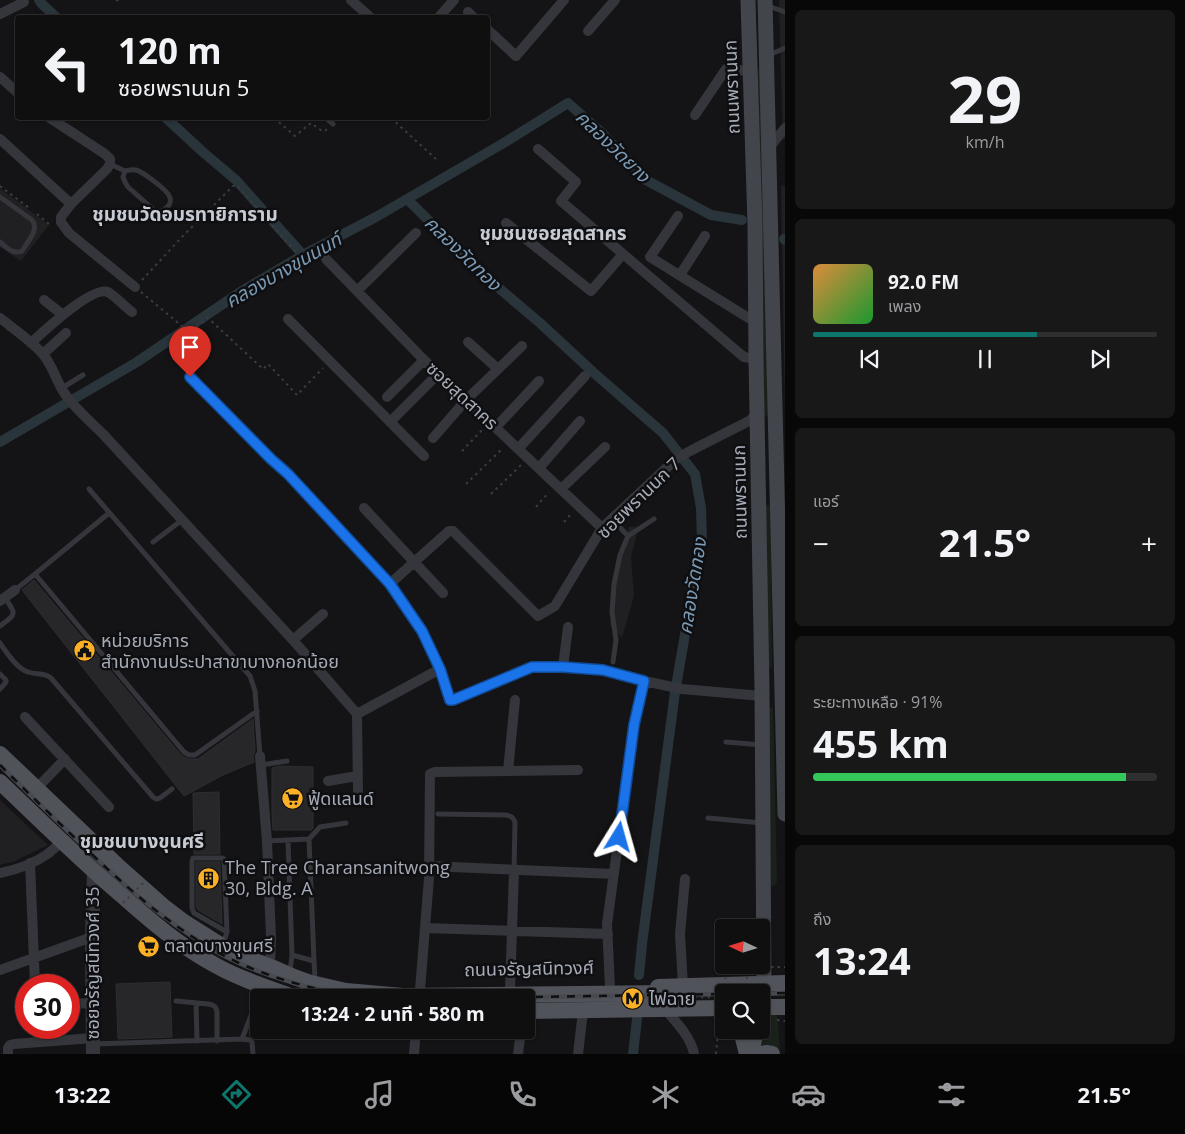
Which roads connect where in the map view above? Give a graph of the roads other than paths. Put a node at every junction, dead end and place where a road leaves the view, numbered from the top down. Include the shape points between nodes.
1 (351, 0) edge
2 (454, 0) edge
3 (564, 0) edge
4 (615, 0) edge
5 (748, 0) edge
6 (24, 2) dead end
7 (765, 3) edge
8 (785, 12) edge
9 (0, 14) edge
10 (368, 15) edge
11 (441, 15) edge
12 (588, 31) dead end
13 (490, 32) edge
14 (785, 48) edge
15 (767, 56) junction
16 (767, 73) junction
17 (0, 76) edge
18 (750, 76) junction
19 (15, 90) edge
20 (695, 115) dead end
21 (53, 120) edge
22 (328, 120) edge
23 (333, 124) road end
24 (785, 128) edge
25 (0, 139) edge
26 (769, 148) junction
27 (538, 149) dead end
28 (110, 164) junction
29 (125, 171) junction
30 (0, 197) edge
31 (71, 204) junction
32 (678, 216) dead end
33 (506, 222) dead end
34 (416, 233) dead end
35 (705, 236) dead end
36 (0, 242) edge
37 (623, 254) junction
38 (326, 259) road end
39 (680, 275) junction
40 (135, 287) road end
41 (357, 291) junction
42 (44, 300) dead end
43 (132, 312) dead end
44 (63, 315) junction
45 (0, 318) edge
46 (288, 319) dead end
47 (756, 322) junction
48 (66, 333) dead end
49 (468, 342) dead end
50 (31, 343) junction
51 (522, 346) dead end
52 (43, 354) junction
53 (756, 359) junction
54 (424, 360) junction
55 (498, 369) junction
56 (439, 373) junction
57 (83, 375) dead end
58 (585, 376) dead end
59 (190, 377) dead end
60 (539, 381) dead end
61 (62, 390) junction
62 (387, 397) dead end
63 (466, 400) junction
64 (778, 404) edge
65 (757, 414) junction
66 (580, 421) dead end
67 (390, 422) junction
68 (493, 424) junction
69 (433, 438) dead end
70 (605, 447) dead end
71 (518, 449) junction
72 (424, 456) dead end
73 (538, 468) junction
74 (776, 468) junction
75 (758, 472) junction
76 (556, 482) junction
77 (89, 489) dead end
78 (779, 493) edge
79 (759, 506) junction
80 (364, 508) dead end
81 (110, 513) junction
82 (612, 519) junction
83 (654, 519) dead end
84 (182, 520) junction
85 (602, 528) junction
86 (628, 536) junction
87 (153, 542) dead end
88 (415, 562) junction
89 (35, 574) junction
90 (393, 581) dead end
91 (782, 588) edge
92 (15, 590) joint
93 (442, 593) dead end
94 (2, 599) edge
95 (323, 614) dead end
96 (0, 626) edge
97 (568, 627) dead end
98 (292, 640) junction
99 (0, 643) edge
100 (613, 662) dead end
101 (563, 667) junction
102 (440, 669) junction
103 (0, 674) edge
104 (644, 681) junction
105 (0, 689) edge
106 (762, 696) junction
107 (515, 700) dead end
108 (257, 711) junction
109 (356, 714) junction
110 (25, 717) dead end
111 (726, 742) dead end
112 (762, 745) junction
113 (0, 754) edge
114 (65, 759) junction
115 (261, 760) junction
116 (287, 762) dead end
117 (578, 770) dead end
118 (508, 771) junction
119 (357, 776) junction
120 (328, 781) dead end
121 (0, 782) edge
122 (36, 789) junction
123 (172, 789) dead end
124 (358, 792) dead end
125 (109, 806) dead end
126 (438, 814) dead end
127 (785, 814) edge
128 (708, 818) dead end
129 (346, 823) dead end
130 (763, 823) junction
131 (309, 839) junction
132 (288, 840) junction
133 (266, 841) junction
134 (62, 842) junction
135 (30, 863) junction
136 (429, 866) junction
137 (514, 870) junction
138 (94, 872) junction
139 (0, 873) edge
140 (614, 874) junction
141 (685, 879) dead end
142 (425, 928) junction
143 (511, 931) junction
144 (608, 934) junction
145 (92, 937) junction
146 (224, 939) junction
147 (292, 955) junction
148 (33, 959) junction
149 (314, 961) junction
150 (279, 969) junction
151 (0, 970) edge
152 (34, 974) edge
153 (315, 978) junction
154 (785, 983) edge
155 (764, 984) joint
156 (262, 986) junction
157 (610, 988) junction
158 (272, 989) edge
159 (396, 989) edge
160 (420, 989) edge
161 (510, 989) edge
162 (535, 990) edge
163 (715, 990) edge
164 (676, 995) junction
165 (176, 1001) dead end
166 (92, 1003) junction
167 (196, 1003) junction
168 (80, 1004) edge
169 (535, 1005) edge
170 (770, 1007) edge
171 (785, 1007) edge
172 (692, 1008) junction
173 (715, 1010) edge
174 (535, 1011) edge
175 (583, 1011) junction
176 (242, 1039) junction
177 (415, 1039) edge
178 (520, 1039) edge
179 (744, 1039) edge
180 (754, 1039) edge
181 (196, 1041) junction
182 (217, 1041) junction
183 (93, 1045) edge
184 (8, 1054) edge
185 (253, 1054) edge
186 (414, 1054) edge
187 (518, 1054) edge
188 (578, 1054) edge
189 (694, 1054) edge
190 (747, 1054) edge
191 (751, 1054) edge
192 (762, 1054) edge
193 (772, 1054) edge

1 - 10 street
2 - 11 street
3 - 13 street via 516,56
4 - 12 street
5 - 18 main road, ถนนพรานนก
6 - 9 street
7 - 8 lane
7 - 15 main road, ถนนพรานนก
14 - 15 lane
15 - 16 main road, ถนนพรานนก
16 - 18 main road via 760,63
16 - 26 main road, ถนนพรานนก
17 - 19 street
18 - 20 street via 726,69
18 - 47 main road, ถนนพรานนก
21 - 28 street via 105,154
22 - 23 lane
24 - 26 street
25 - 31 street
26 - 64 main road, ถนนพรานนก
27 - 37 street via 576,182 561,201
28 - 29 lane
28 - 31 street
29 - 29 lane via 137,170 168,192 170,204 163,211 155,211 128,187 123,177
30 - 36 lane via 32,220 36,230 18,253
31 - 40 street via 60,219 69,233
32 - 39 street via 650,257
33 - 37 street via 591,291
34 - 41 street
35 - 39 street
37 - 53 street via 743,356
38 - 41 street, ซอยสุดสาคร
39 - 47 street
41 - 54 street, ซอยสุดสาคร
42 - 44 street
43 - 44 street via 108,292 102,292
44 - 50 street
45 - 50 street
46 - 67 street
47 - 53 main road, ถนนพรานนก
48 - 52 street
49 - 55 street
50 - 52 street
51 - 55 street
52 - 61 street
53 - 65 main road, ถนนพรานนก
54 - 56 street, ซอยสุดสาคร
54 - 62 street
55 - 63 street
56 - 63 street, ซอยสุดสาคร
56 - 67 street
57 - 61 lane
58 - 71 street
59 - 102 street via 288,474 390,584 422,631
60 - 68 street
61 - 84 street
63 - 68 street, ซอยสุดสาคร
63 - 69 street
64 - 65 main road via 768,420 761,420
64 - 74 main road, ถนนพรานนก
65 - 75 main road, ถนนพรานนก
65 - 82 street, ซอยพรานนก 7 via 676,459
66 - 73 street
67 - 72 street
68 - 71 street, ซอยสุดสาคร
70 - 76 street
71 - 73 street, ซอยสุดสาคร
73 - 76 street, ซอยสุดสาคร
74 - 75 main road via 770,482 763,480
74 - 78 main road, ถนนพรานนก
75 - 79 main road, ถนนพรานนก
76 - 85 street, ซอยสุดสาคร
77 - 81 lane
78 - 79 main road
78 - 91 main road, ถนนพรานนก
79 - 106 main road, ถนนพรานนก
80 - 88 street
81 - 89 lane
81 - 108 lane via 250,676
82 - 85 street, ซอยพรานนก 7
82 - 86 lane
83 - 86 lane
84 - 87 lane
84 - 98 street
85 - 88 street, ซอยพรานนก 7 via 555,606 538,616 453,531 449,531
86 - 100 lane via 614,584 612,612 616,646
88 - 90 street, ซอยพรานนก 7
88 - 93 street
89 - 92 lane
89 - 108 lane via 186,754 195,755
91 - 127 main road, ถนนพรานนก
92 - 94 street
94 - 96 lane via 14,613
95 - 98 street
97 - 101 street
98 - 109 street
99 - 123 lane via 22,670 46,674 51,678 153,797 160,798
101 - 102 street via 532,667 453,700 448,696
101 - 104 street via 603,670
102 - 109 street
103 - 105 lane via 6,682
104 - 106 street via 682,689
104 - 140 street via 634,725
106 - 112 main road, ถนนพรานนก
107 - 118 street
108 - 115 lane
109 - 119 street
110 - 114 street
111 - 112 lane
112 - 130 main road, ถนนพรานนก
113 - 122 main road, ถนนจรัญสนิทวงศ์
114 - 122 street
114 - 125 street
115 - 116 lane
115 - 133 street
117 - 118 street
118 - 136 street via 430,774
119 - 120 street
119 - 124 street
121 - 134 main road
122 - 146 main road, ถนนจรัญสนิทวงศ์ via 142,888 184,922
126 - 137 lane via 506,815 514,818
128 - 130 lane
129 - 131 lane via 320,828
130 - 155 main road, ถนนพรานนก
131 - 132 lane
131 - 149 lane
132 - 133 lane
132 - 147 lane
133 - 150 street via 271,936
134 - 135 street
134 - 138 main road
135 - 139 street
135 - 148 street
136 - 137 street
136 - 142 street
137 - 140 street
137 - 143 street
138 - 145 street, ซอยจรัญสนิทวงศ์ 35
138 - 156 main road via 179,942 209,962
140 - 144 street
141 - 164 street
142 - 143 street
142 - 160 street
143 - 144 street
143 - 161 street
144 - 157 street
145 - 148 street
145 - 166 street, ซอยจรัญสนิทวงศ์ 35
146 - 146 lane via 224,859 193,858 194,913
146 - 150 main road, ถนนจรัญสนิทวงศ์ via 247,958
147 - 149 lane
147 - 150 lane
148 - 151 street
148 - 152 street
149 - 153 lane
150 - 153 main road, ถนนจรัญสนิทวงศ์
150 - 164 main road, ถนนจรัญสนิทวงศ์ via 329,988 382,995
153 - 159 main road, ถนนจรัญสนิทวงศ์
154 - 155 main road, ถนนจรัญสนิทวงศ์
156 - 158 main road
156 - 176 lane
157 - 162 main road, ถนนจรัญสนิทวงศ์
157 - 164 main road, ถนนจรัญสนิทวงศ์
163 - 164 main road, ถนนจรัญสนิทวงศ์
164 - 169 main road, ถนนจรัญสนิทวงศ์
164 - 172 main road, ถนนจรัญสนิทวงศ์
164 - 172 main road via 698,990 700,998
164 - 175 main road, ถนนจรัญสนิทวงศ์
164 - 189 street
165 - 167 lane
166 - 168 street
166 - 183 street, ซอยจรัญสนิทวงศ์ 35
167 - 181 lane
167 - 182 lane via 216,1008
170 - 171 main road
172 - 173 main road, ถนนจรัญสนิทวงศ์
174 - 175 main road, ถนนจรัญสนิทวงศ์
175 - 188 street
176 - 182 lane
176 - 185 lane via 252,1042
177 - 186 street
178 - 187 street
179 - 190 main road
180 - 191 main road
181 - 182 lane
181 - 183 lane
183 - 184 street via 14,1044 8,1048
192 - 193 main road

